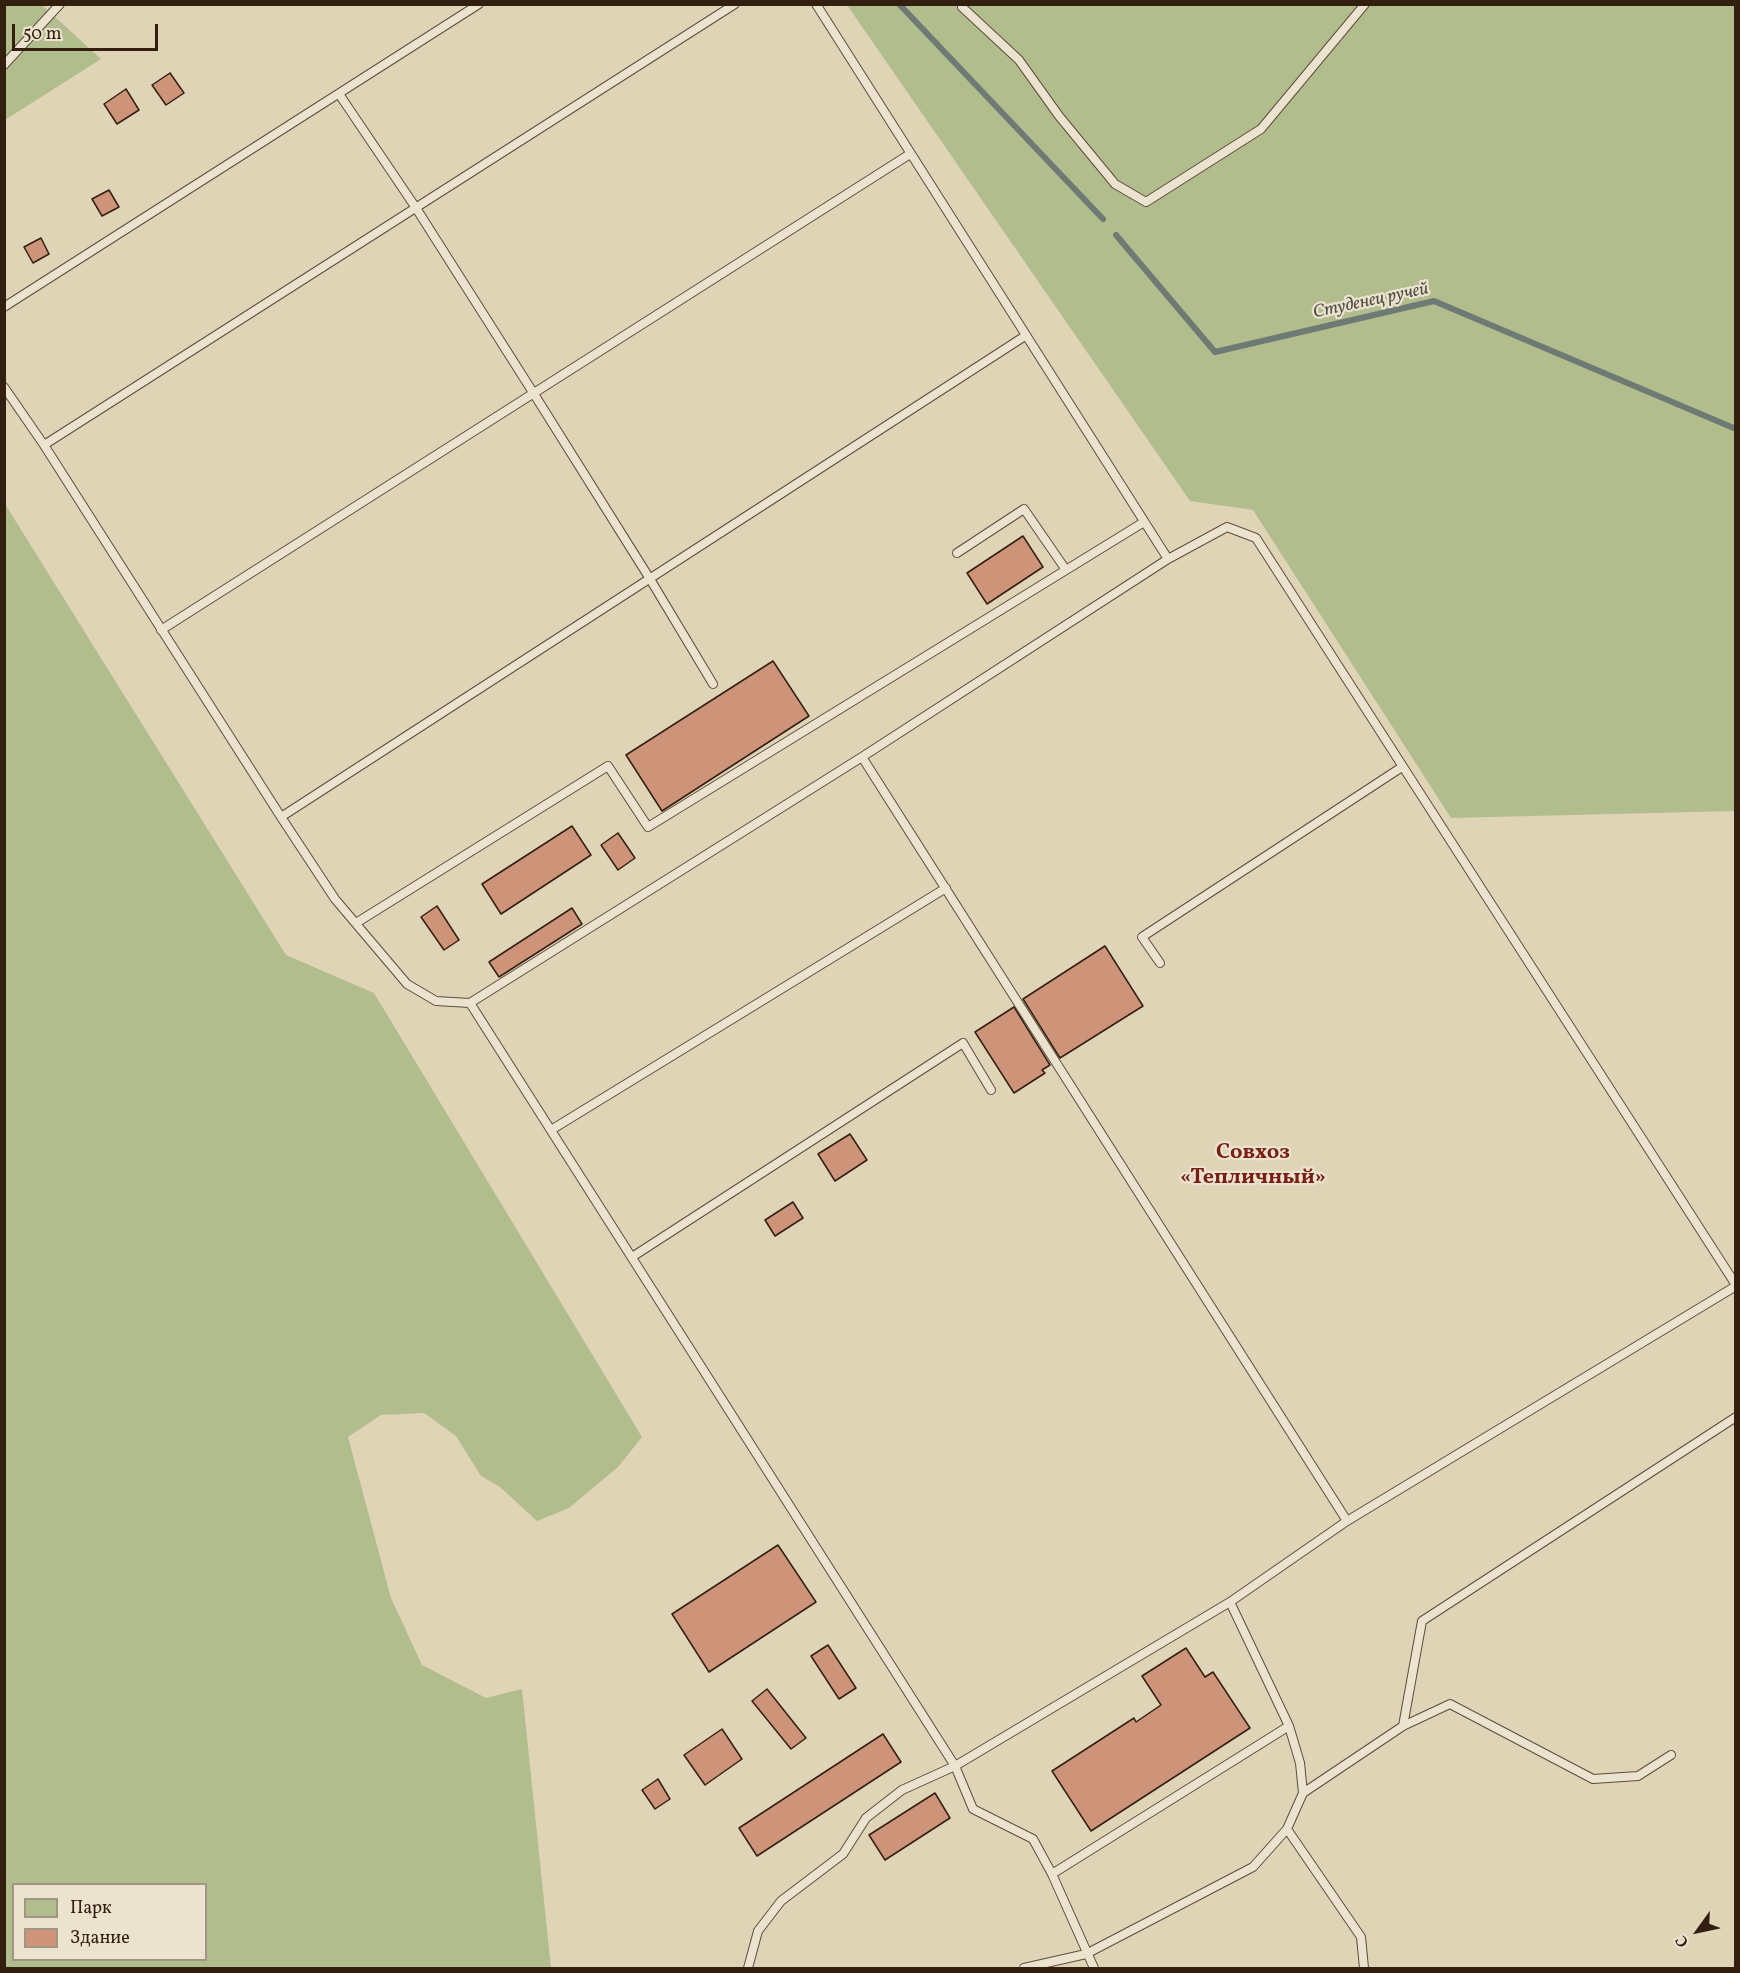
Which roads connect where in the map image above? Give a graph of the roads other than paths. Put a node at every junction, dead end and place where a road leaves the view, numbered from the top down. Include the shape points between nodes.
1 (60, 4) edge
2 (479, 4) edge
3 (735, 4) edge
4 (816, 4) edge
5 (1365, 4) edge
6 (962, 7) dead end
7 (4, 65) edge
8 (339, 94) junction
9 (909, 154) junction
10 (416, 208) junction
11 (4, 307) edge
12 (1025, 336) junction
13 (4, 387) edge
14 (534, 394) junction
15 (44, 445) junction
16 (1144, 522) junction
17 (957, 553) dead end
18 (1168, 559) junction
19 (1066, 570) junction
20 (650, 579) junction
21 (161, 630) junction
22 (713, 684) dead end
23 (862, 757) junction
24 (1402, 767) junction
25 (281, 817) junction
26 (946, 888) junction
27 (356, 923) junction
28 (1160, 963) dead end
29 (470, 1003) junction
30 (991, 1090) dead end
31 (551, 1130) junction
32 (632, 1257) junction
33 (1736, 1286) edge
34 (1736, 1417) edge
35 (1347, 1521) junction
36 (1230, 1602) junction
37 (1289, 1726) junction
38 (1403, 1726) junction
39 (1671, 1755) dead end
40 (955, 1766) junction
41 (1303, 1793) junction
42 (1287, 1829) junction
43 (1052, 1874) junction
44 (1086, 1954) junction
45 (748, 1968) edge
46 (1023, 1968) edge
47 (1094, 1968) edge
48 (1364, 1968) edge

1 - 7 lane
2 - 8 lane
3 - 10 lane
4 - 9 lane
5 - 6 lane via 1261,129 1146,202 1115,184 1059,116 1020,60
8 - 10 lane
8 - 11 lane
9 - 12 lane
9 - 14 lane
10 - 14 lane
10 - 15 lane
12 - 16 lane
12 - 20 lane
13 - 15 lane
14 - 20 lane
14 - 21 lane
15 - 21 lane
16 - 18 lane
16 - 19 lane
17 - 19 lane via 1024,509
18 - 23 lane
18 - 24 lane via 1227,527 1256,538
19 - 27 lane via 648,827 608,766
20 - 22 lane
20 - 25 lane
21 - 25 lane
23 - 26 lane
23 - 29 lane
24 - 28 lane via 1142,937
24 - 33 lane
25 - 27 lane via 335,899
26 - 31 lane
26 - 35 lane
27 - 29 lane via 407,984 436,1001
29 - 31 lane
30 - 32 lane via 963,1043
31 - 32 lane
32 - 40 lane
33 - 35 lane
34 - 38 lane via 1422,1621
35 - 36 lane
36 - 37 lane
36 - 40 lane
37 - 41 lane via 1300,1763
37 - 43 lane
38 - 39 lane via 1450,1704 1593,1779 1638,1776
38 - 41 lane
40 - 43 lane via 973,1809 1033,1839
40 - 45 lane via 902,1790 866,1818 843,1854 781,1901 758,1931
41 - 42 lane
42 - 44 lane via 1253,1867
42 - 48 lane via 1361,1937
43 - 44 lane
44 - 46 lane
44 - 47 lane

